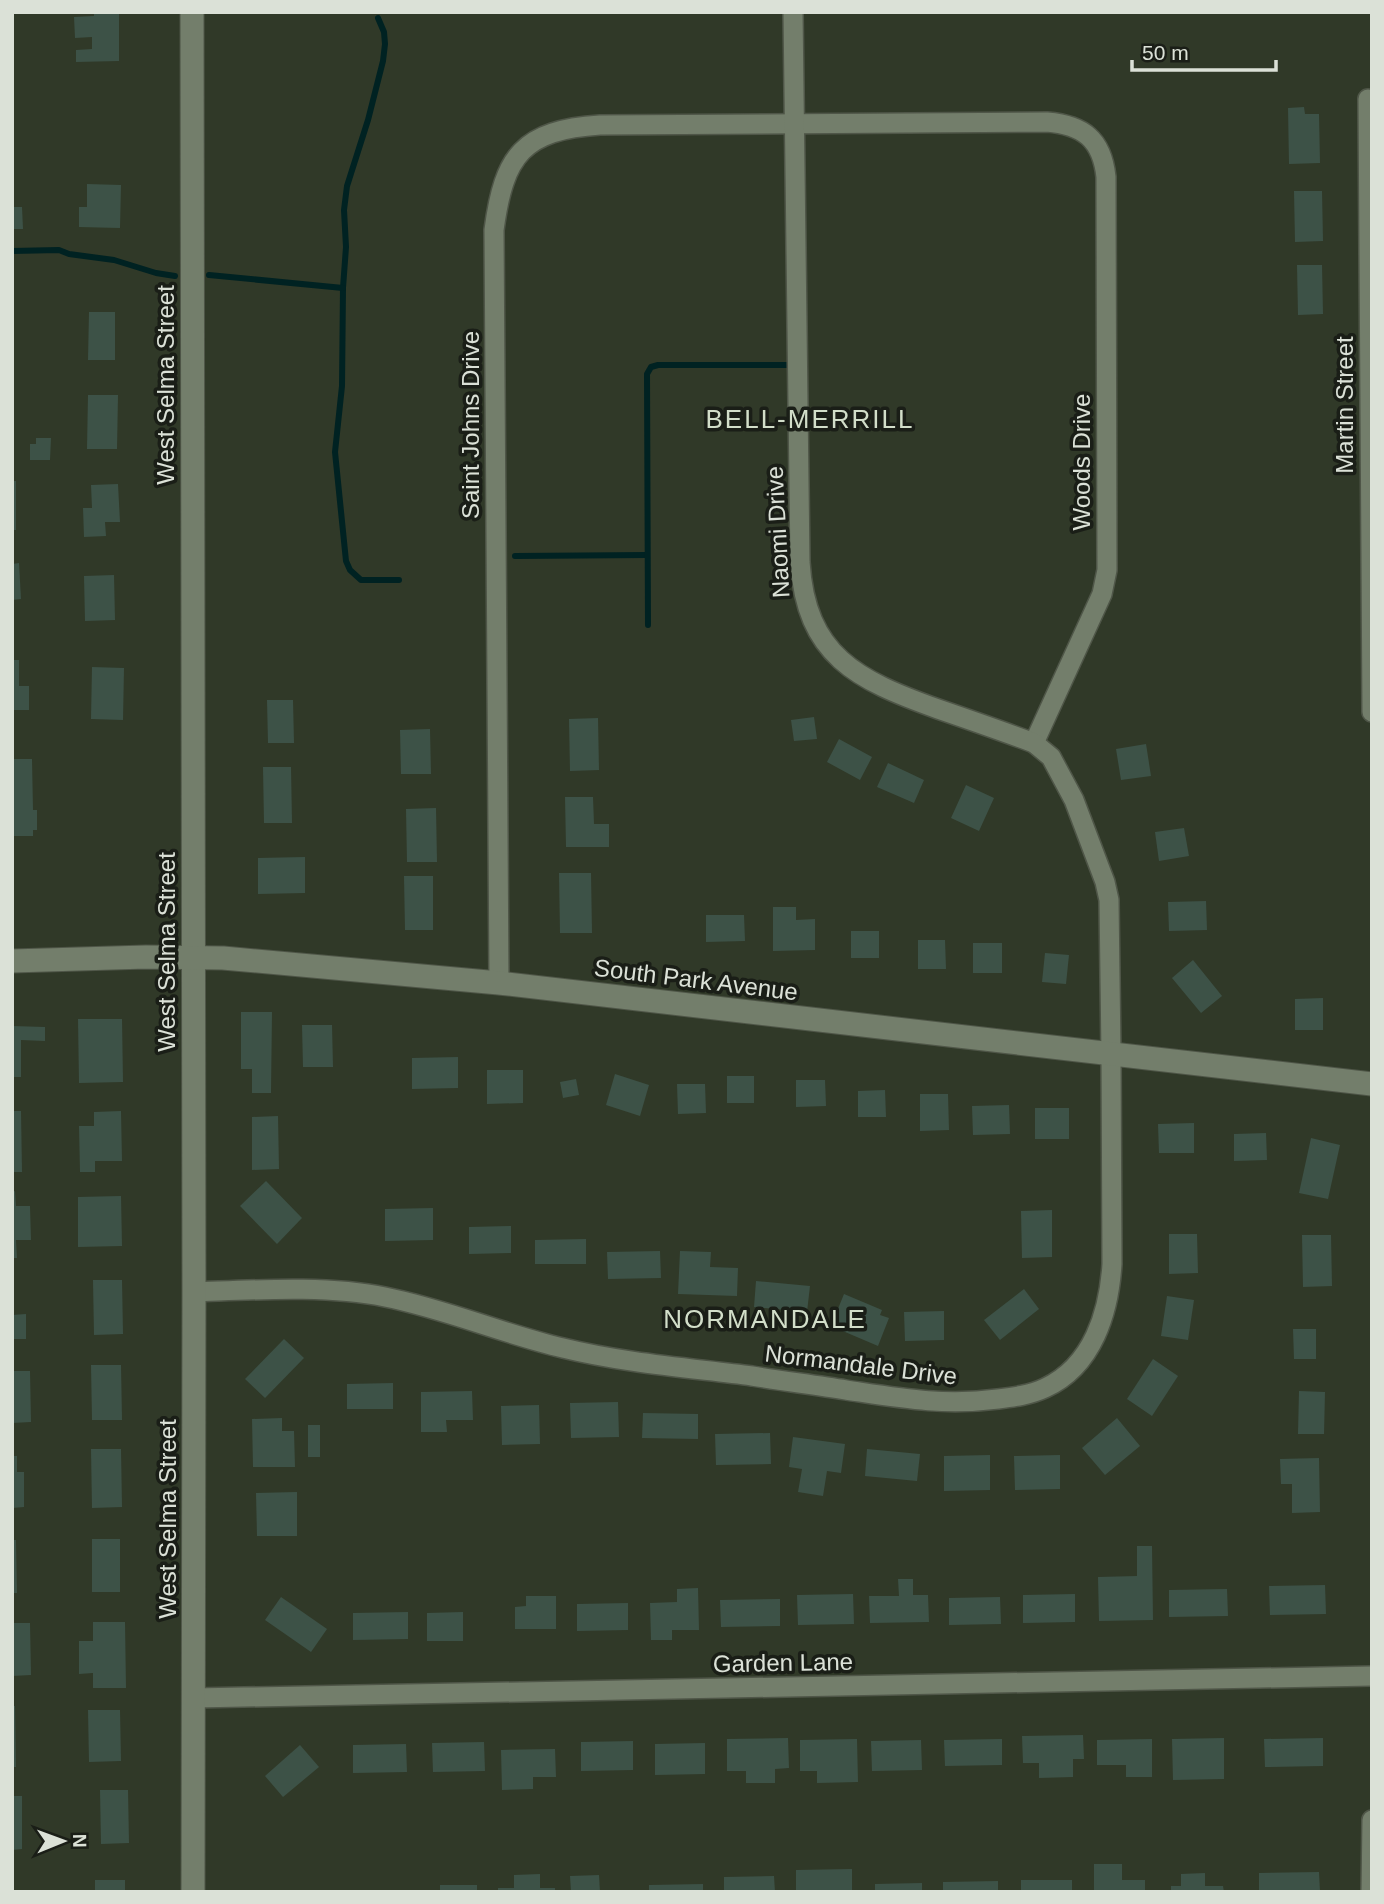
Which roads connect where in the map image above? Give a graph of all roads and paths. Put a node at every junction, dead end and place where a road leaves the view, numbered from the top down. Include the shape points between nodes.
1 (192, 12) edge
2 (793, 12) edge
3 (1368, 99) dead end
4 (795, 125) junction
5 (1372, 712) edge
6 (1034, 743) junction
7 (194, 957) junction
8 (12, 961) edge
9 (499, 983) junction
10 (1111, 1055) junction
11 (1372, 1084) edge
12 (194, 1292) junction
13 (1372, 1676) edge
14 (194, 1698) junction
15 (1372, 1820) edge
16 (193, 1892) edge
17 (1371, 1892) edge

1 - 7 street, West Selma Street
2 - 4 street, Naomi Drive
3 - 5 street, Martin Street
4 - 6 street, Naomi Drive via 800,562 806,607 831,650 867,679
4 - 6 street, Woods Drive via 1063,124 1088,135 1101,155 1106,177 1107,570 1102,594
4 - 9 street, Saint Johns Drive via 574,127 533,141 506,174 494,230
6 - 10 street via 1051,757 1074,800 1105,882
7 - 8 street, South Park Avenue
7 - 9 street, South Park Avenue
7 - 12 street, West Selma Street
9 - 10 street, South Park Avenue
10 - 11 street, South Park Avenue
10 - 12 street, Normandale Drive via 1112,1264 1105,1311 1087,1352 1070,1371 1046,1388 1019,1396 968,1403 920,1402 611,1357 563,1348 382,1296 265,1290
12 - 14 street, West Selma Street
13 - 14 street, Garden Lane
14 - 16 street, West Selma Street
15 - 17 street

